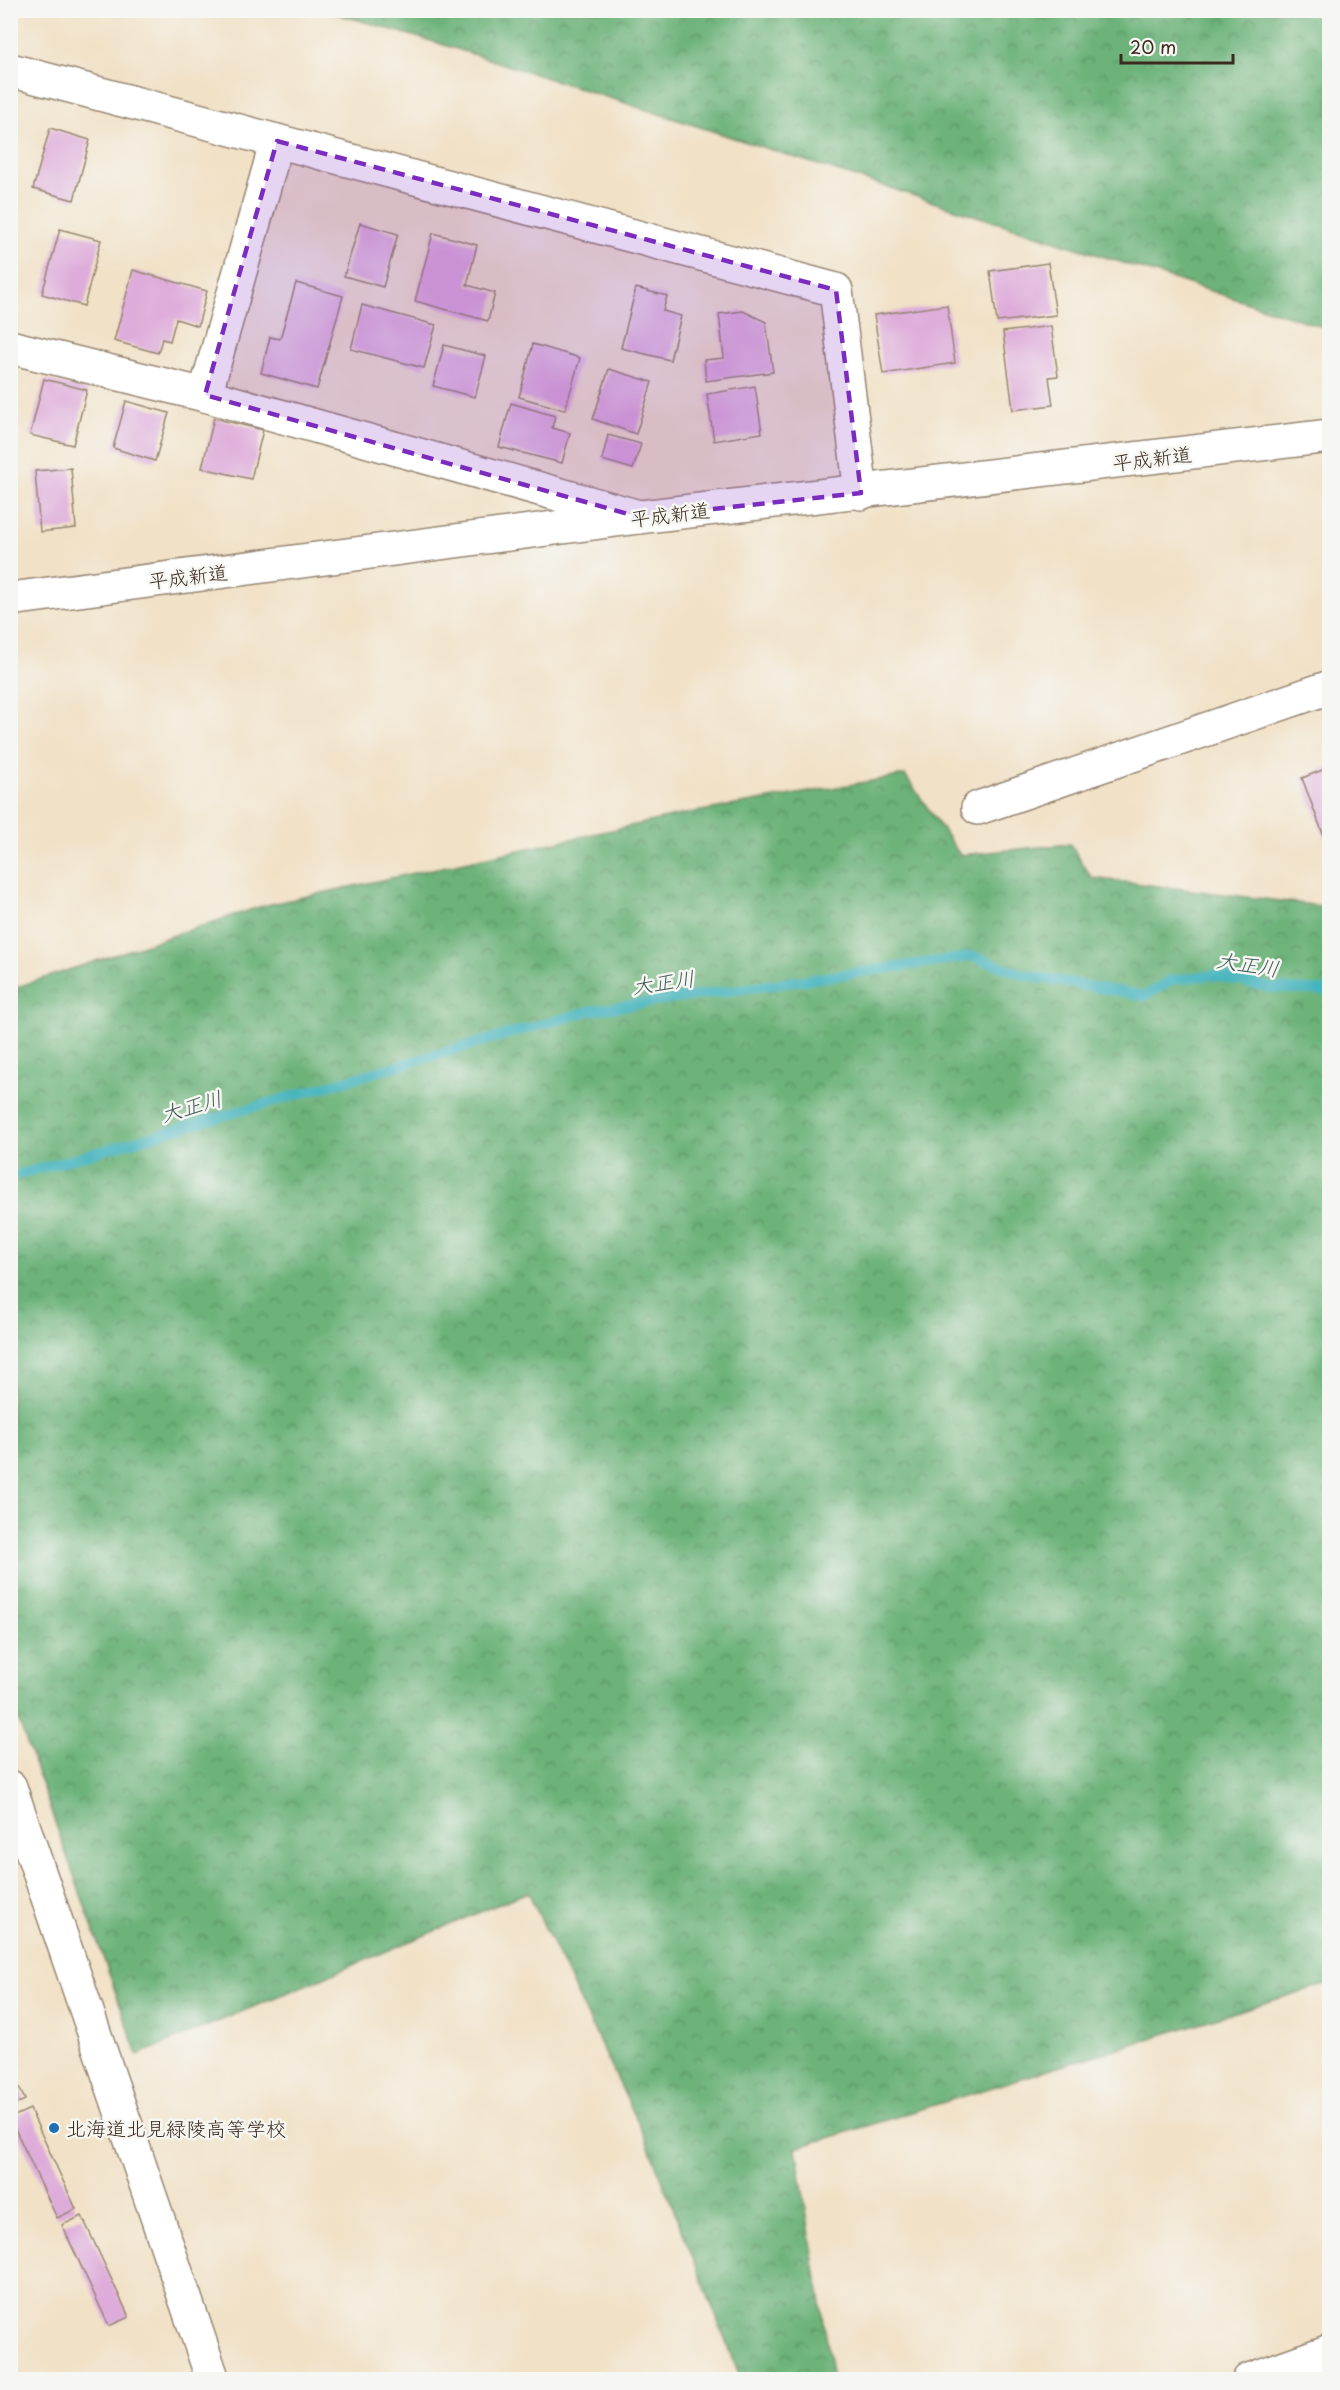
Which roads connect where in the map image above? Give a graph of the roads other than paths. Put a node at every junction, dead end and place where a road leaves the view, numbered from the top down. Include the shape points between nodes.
1 (10, 70) edge
2 (277, 141) junction
3 (10, 347) edge
4 (205, 395) junction
5 (1329, 436) edge
6 (861, 493) junction
7 (639, 517) junction
8 (10, 599) edge
9 (1329, 687) edge
10 (978, 808) dead end
11 (10, 1787) edge
12 (1329, 2351) edge
13 (213, 2379) edge
14 (1249, 2379) edge

1 - 2 street
2 - 4 street
2 - 6 street via 836,290
3 - 4 street
4 - 7 street
5 - 6 street, 平成新道
6 - 7 street, 平成新道
7 - 8 street, 平成新道
9 - 10 street
11 - 13 street
12 - 14 street

